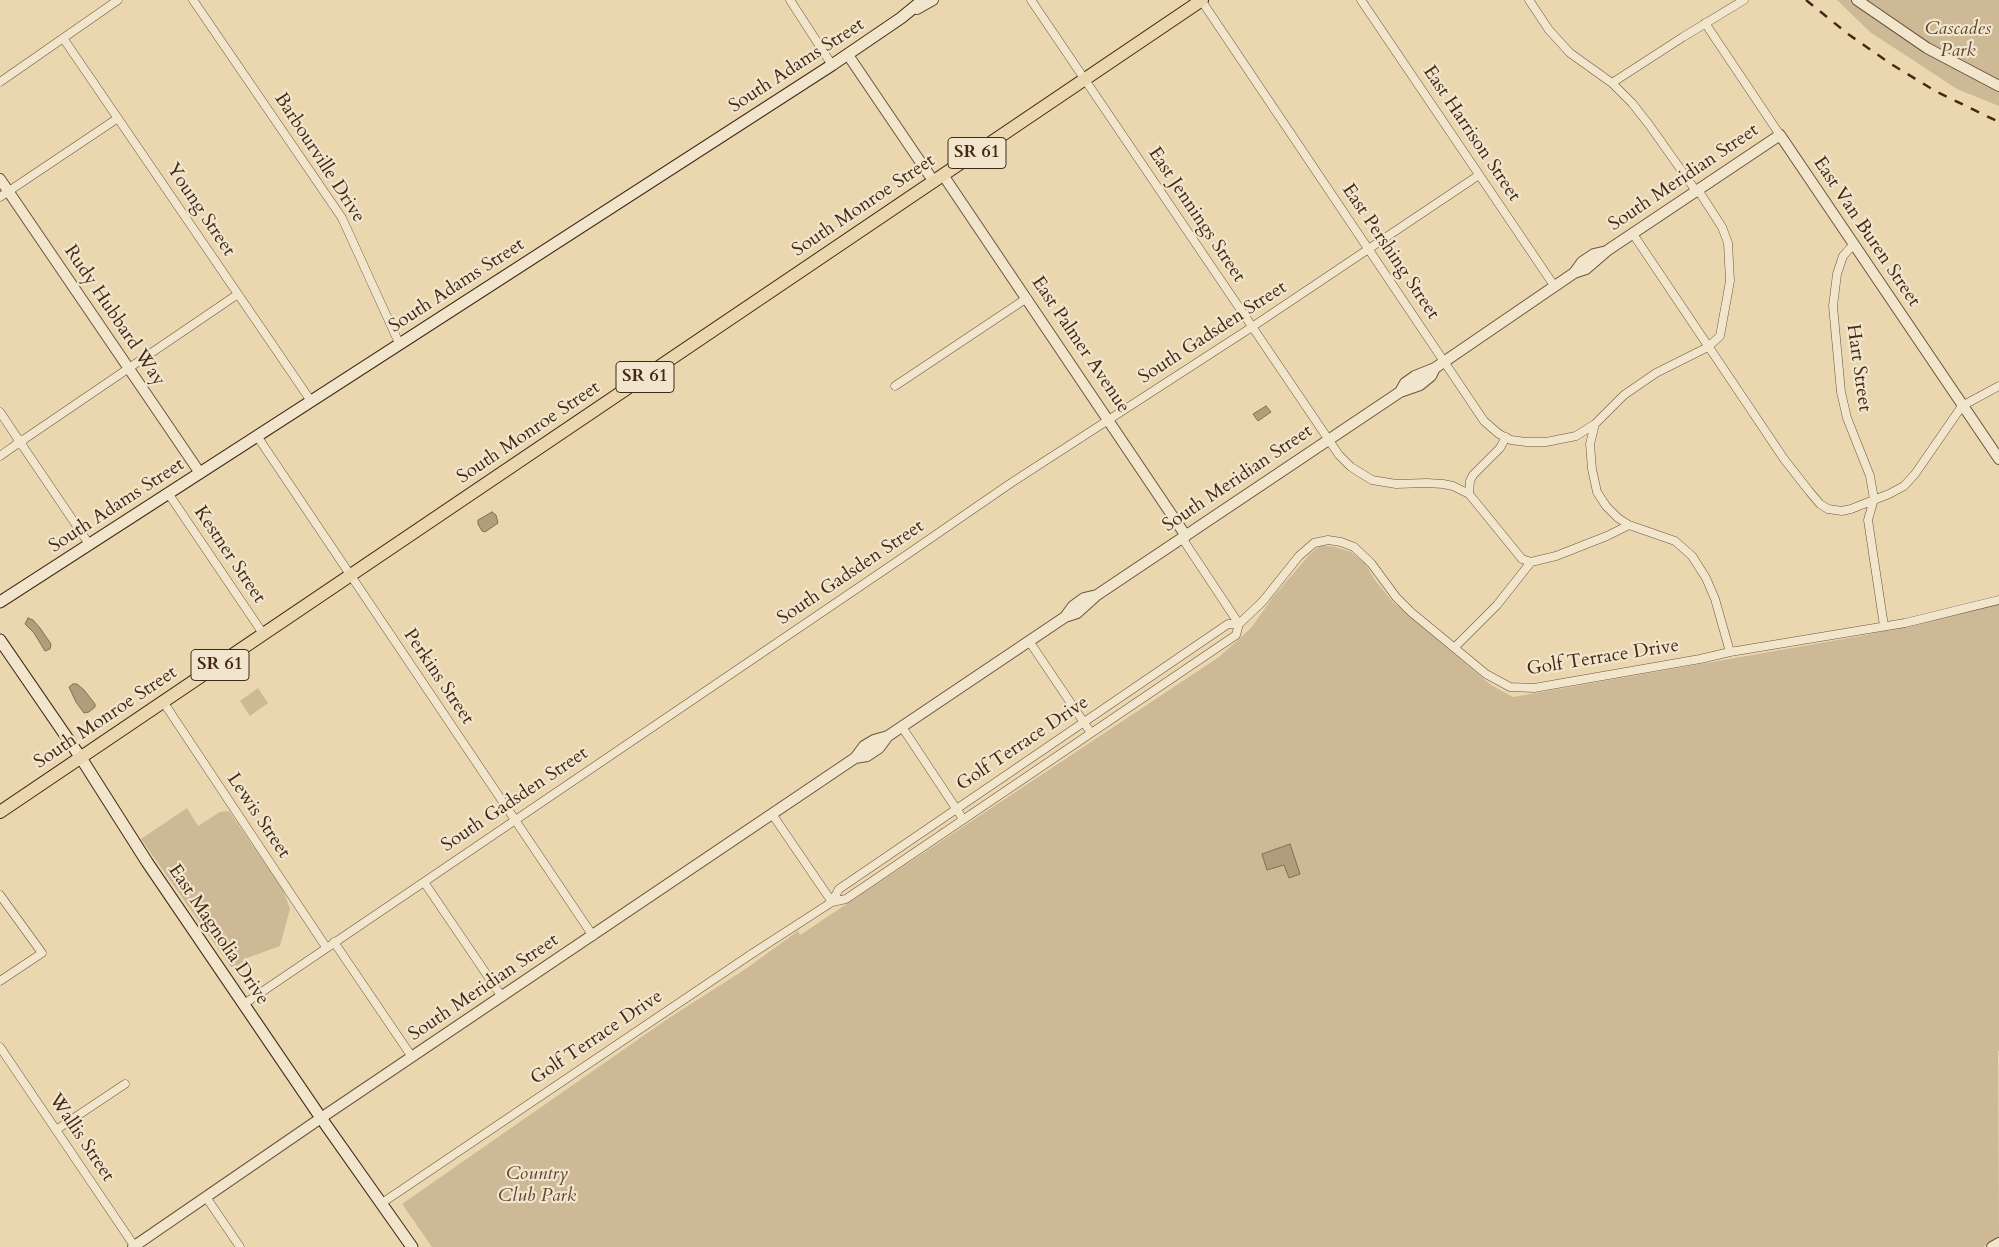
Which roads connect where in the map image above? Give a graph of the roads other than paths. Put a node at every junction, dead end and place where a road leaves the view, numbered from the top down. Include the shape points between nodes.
1 (118, 0) edge
2 (193, 0) edge
3 (790, 0) edge
4 (923, 0) edge
5 (933, 0) edge
6 (1031, 0) edge
7 (1202, 0) edge
8 (1360, 0) edge
9 (1529, 0) edge
10 (1744, 0) edge
11 (1857, 0) edge
12 (901, 18) junction
13 (1704, 24) junction
14 (63, 38) junction
15 (848, 55) junction
16 (832, 65) junction
17 (1085, 80) junction
18 (0, 82) edge
19 (1612, 83) junction
20 (1999, 86) edge
21 (118, 118) junction
22 (1780, 135) junction
23 (1479, 175) junction
24 (0, 179) edge
25 (939, 179) junction
26 (1697, 191) junction
27 (4, 194) edge
28 (1633, 234) junction
29 (1854, 244) junction
30 (1368, 250) junction
31 (1555, 287) junction
32 (238, 294) junction
33 (1027, 298) junction
34 (1252, 328) junction
35 (399, 343) junction
36 (1708, 347) junction
37 (1439, 365) junction
38 (129, 368) junction
39 (895, 386) dead end
40 (1999, 386) edge
41 (311, 401) junction
42 (1962, 406) junction
43 (0, 412) edge
44 (1109, 420) junction
45 (1595, 424) junction
46 (257, 436) junction
47 (1506, 438) junction
48 (1328, 439) junction
49 (20, 442) junction
50 (0, 456) edge
51 (1999, 459) edge
52 (200, 473) junction
53 (168, 493) junction
54 (1469, 494) junction
55 (1874, 499) junction
56 (1629, 525) junction
57 (1184, 537) junction
58 (89, 544) junction
59 (1532, 562) junction
60 (351, 576) junction
61 (1999, 600) edge
62 (0, 602) edge
63 (1239, 624) junction
64 (1884, 626) junction
65 (264, 635) junction
66 (0, 640) edge
67 (1029, 641) junction
68 (1455, 647) junction
69 (1730, 652) junction
70 (164, 703) junction
71 (1084, 722) junction
72 (902, 727) junction
73 (1091, 733) junction
74 (81, 758) junction
75 (956, 809) junction
76 (0, 812) edge
77 (772, 814) junction
78 (515, 820) junction
79 (963, 820) junction
80 (424, 882) junction
81 (0, 895) edge
82 (832, 902) junction
83 (593, 936) junction
84 (334, 942) junction
85 (326, 947) junction
86 (0, 981) edge
87 (502, 997) junction
88 (244, 1004) junction
89 (0, 1047) edge
90 (412, 1057) junction
91 (125, 1084) dead end
92 (321, 1118) junction
93 (56, 1130) junction
94 (206, 1197) junction
95 (382, 1203) junction
96 (1999, 1243) edge
97 (134, 1247) edge
98 (240, 1247) edge
99 (412, 1247) edge
100 (1992, 1247) edge

1 - 14 street
2 - 35 street, Barbourville Drive via 342,218
3 - 16 street
4 - 12 main road
5 - 12 street, South Adams Street
6 - 17 street, East Jennings Street
7 - 17 main road, South Monroe Street / SR 61
7 - 30 street, East Pershing Street
8 - 23 street, East Harrison Street
9 - 19 street via 1549,30 1570,53
10 - 13 street
11 - 20 street via 1928,48
12 - 15 main road, South Adams Street
13 - 19 street
13 - 22 street, East Van Buren Street
14 - 18 street
14 - 21 street, Young Street
15 - 16 main road, South Adams Street
15 - 25 street, East Palmer Avenue
16 - 35 main road, South Adams Street
17 - 25 main road, South Monroe Street / SR 61
17 - 34 street, East Jennings Street
19 - 26 street via 1650,126
21 - 27 street
21 - 32 street, Young Street
22 - 26 street, South Meridian Street
22 - 29 street, East Van Buren Street
23 - 30 street, South Gadsden Street
23 - 31 street, East Harrison Street
24 - 27 street, Rudy Hubbard Way
25 - 33 street, East Palmer Avenue
25 - 60 main road, South Monroe Street / SR 61
26 - 28 street, South Meridian Street
26 - 36 street via 1722,227 1730,260 1730,281 1720,336
27 - 38 street, Rudy Hubbard Way
28 - 31 street, South Meridian Street via 1582,262 1574,273
28 - 36 street
29 - 42 street, East Van Buren Street
29 - 55 street, Hart Street via 1843,256 1833,306 1841,392 1847,418 1870,476
30 - 34 street, South Gadsden Street
30 - 37 street, East Pershing Street
31 - 37 street, South Meridian Street
32 - 38 street
32 - 41 street, Young Street
33 - 39 street
33 - 44 street, East Palmer Avenue
34 - 44 street, South Gadsden Street
34 - 48 street, East Jennings Street
35 - 41 main road, South Adams Street
36 - 45 street, East Pershing Street via 1638,384
36 - 55 street via 1784,459 1820,504 1842,511
37 - 47 street, East Pershing Street via 1484,421
37 - 48 street, South Meridian Street via 1415,376 1400,392
38 - 49 street
38 - 52 street, Rudy Hubbard Way
40 - 42 street
41 - 46 main road, South Adams Street
42 - 51 street, East Van Buren Street
42 - 55 street via 1904,486
43 - 49 street
44 - 57 street, East Palmer Avenue
44 - 78 street, South Gadsden Street
45 - 47 street, East Pershing Street via 1576,436 1560,440 1526,442
45 - 56 street via 1590,444 1597,492 1606,506
46 - 52 main road, South Adams Street
46 - 60 street, Perkins Street
47 - 54 street via 1473,475
48 - 54 street, East Jennings Street via 1351,467 1372,480 1396,484 1443,484
48 - 57 street, South Meridian Street
49 - 50 street
49 - 58 street
52 - 53 main road, South Adams Street
53 - 58 main road, South Adams Street
53 - 65 street, Kestner Street
54 - 59 street, East Jennings Street via 1522,559
55 - 64 street via 1868,520
56 - 59 street via 1598,540
56 - 69 street via 1675,541 1692,556 1715,599
57 - 63 street, East Palmer Avenue
57 - 67 street, South Meridian Street via 1097,595 1078,602 1065,617
58 - 62 main road, South Adams Street
59 - 68 street via 1497,605
60 - 65 main road, South Monroe Street / SR 61
60 - 78 street, Perkins Street
61 - 64 street, Golf Terrace Drive
63 - 68 street, Golf Terrace Drive via 1263,601 1298,556 1314,543 1328,540 1348,544 1360,552 1396,597
63 - 71 street, Golf Terrace Drive via 1228,624
63 - 73 street, Golf Terrace Drive via 1236,635
64 - 69 street, Golf Terrace Drive
65 - 70 main road, South Monroe Street / SR 61
66 - 74 main road, East Magnolia Drive
67 - 71 street
67 - 72 street, South Meridian Street
68 - 69 street, Golf Terrace Drive via 1492,679 1515,688 1544,686
70 - 74 main road, South Monroe Street / SR 61
70 - 85 street, Lewis Street
71 - 73 street
71 - 75 street, Golf Terrace Drive
72 - 75 street
72 - 77 street, South Meridian Street via 864,746 856,758
73 - 79 street, Golf Terrace Drive
74 - 76 main road, South Monroe Street / SR 61
74 - 88 main road, East Magnolia Drive via 140,852
75 - 79 street
75 - 82 street, Golf Terrace Drive via 839,889
77 - 82 street
77 - 83 street, South Meridian Street
78 - 80 street, South Gadsden Street
78 - 83 street, Perkins Street
79 - 82 street, Golf Terrace Drive via 846,899
80 - 84 street, South Gadsden Street
80 - 87 street
81 - 86 street via 42,953
82 - 95 street, Golf Terrace Drive
83 - 87 street, South Meridian Street
84 - 85 street, South Gadsden Street
84 - 90 street
85 - 88 street, South Gadsden Street
87 - 90 street, South Meridian Street
88 - 92 main road, East Magnolia Drive
89 - 93 street, Wallis Street
90 - 92 street, South Meridian Street
91 - 93 street
92 - 94 street, South Meridian Street
92 - 95 main road, East Magnolia Drive
93 - 97 street, Wallis Street
94 - 97 street, South Meridian Street
94 - 98 street
95 - 99 main road, East Magnolia Drive
96 - 100 street

